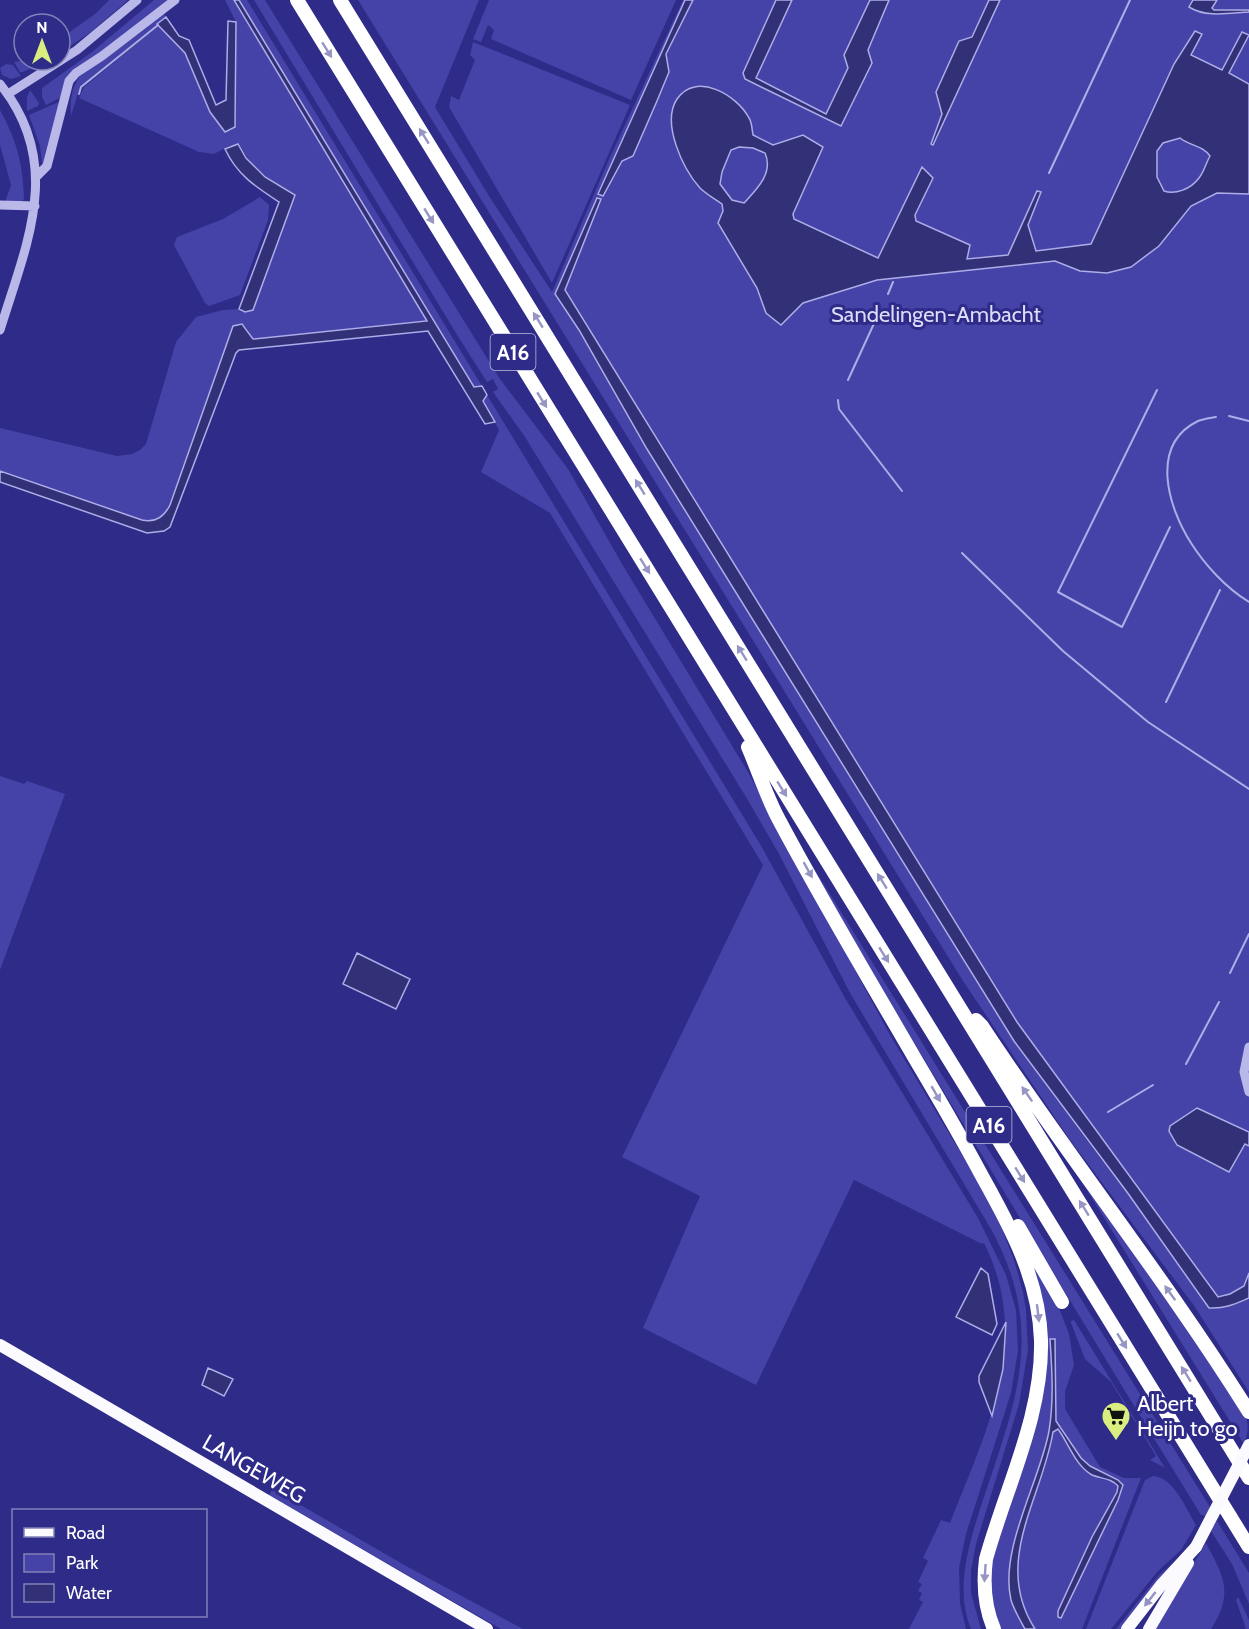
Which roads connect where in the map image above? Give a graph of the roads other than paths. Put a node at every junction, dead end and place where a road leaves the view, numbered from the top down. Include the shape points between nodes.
1 (137, 0) edge
2 (175, 0) edge
3 (297, 0) edge
4 (340, 0) edge
5 (0, 84) edge
6 (8, 93) junction
7 (37, 176) junction
8 (0, 205) edge
9 (35, 206) junction
10 (0, 330) edge
11 (729, 704) junction
12 (957, 1002) junction
13 (1249, 1047) edge
14 (1249, 1092) edge
15 (962, 1138) junction
16 (1062, 1302) dead end
17 (0, 1345) edge
18 (1249, 1412) edge
19 (1249, 1445) edge
20 (1249, 1478) edge
21 (1196, 1547) junction
22 (1249, 1547) edge
23 (487, 1629) edge
24 (994, 1629) edge
25 (1127, 1629) edge
26 (1149, 1629) edge

1 - 6 street via 93,38
2 - 7 street via 69,81 47,166
3 -> 11 highway, A16
12 -> 4 highway, A16
5 - 6 street
6 - 7 street via 28,134
7 - 9 street
8 - 9 street
9 - 10 street
11 -> 15 highway, A16 via 777,816
11 -> 22 highway, A16
18 -> 12 highway, A16 via 1189,1318 982,1026
20 -> 12 highway, A16
13 - 14 street via 1244,1072
15 - 16 highway, A16
15 -> 24 highway, A16 via 1024,1257 1036,1300 1041,1340 1032,1413 986,1559 986,1603
17 - 23 main road, LANGEWEG
19 - 21 main road, bridge
21 -> 25 main road
21 - 26 main road

